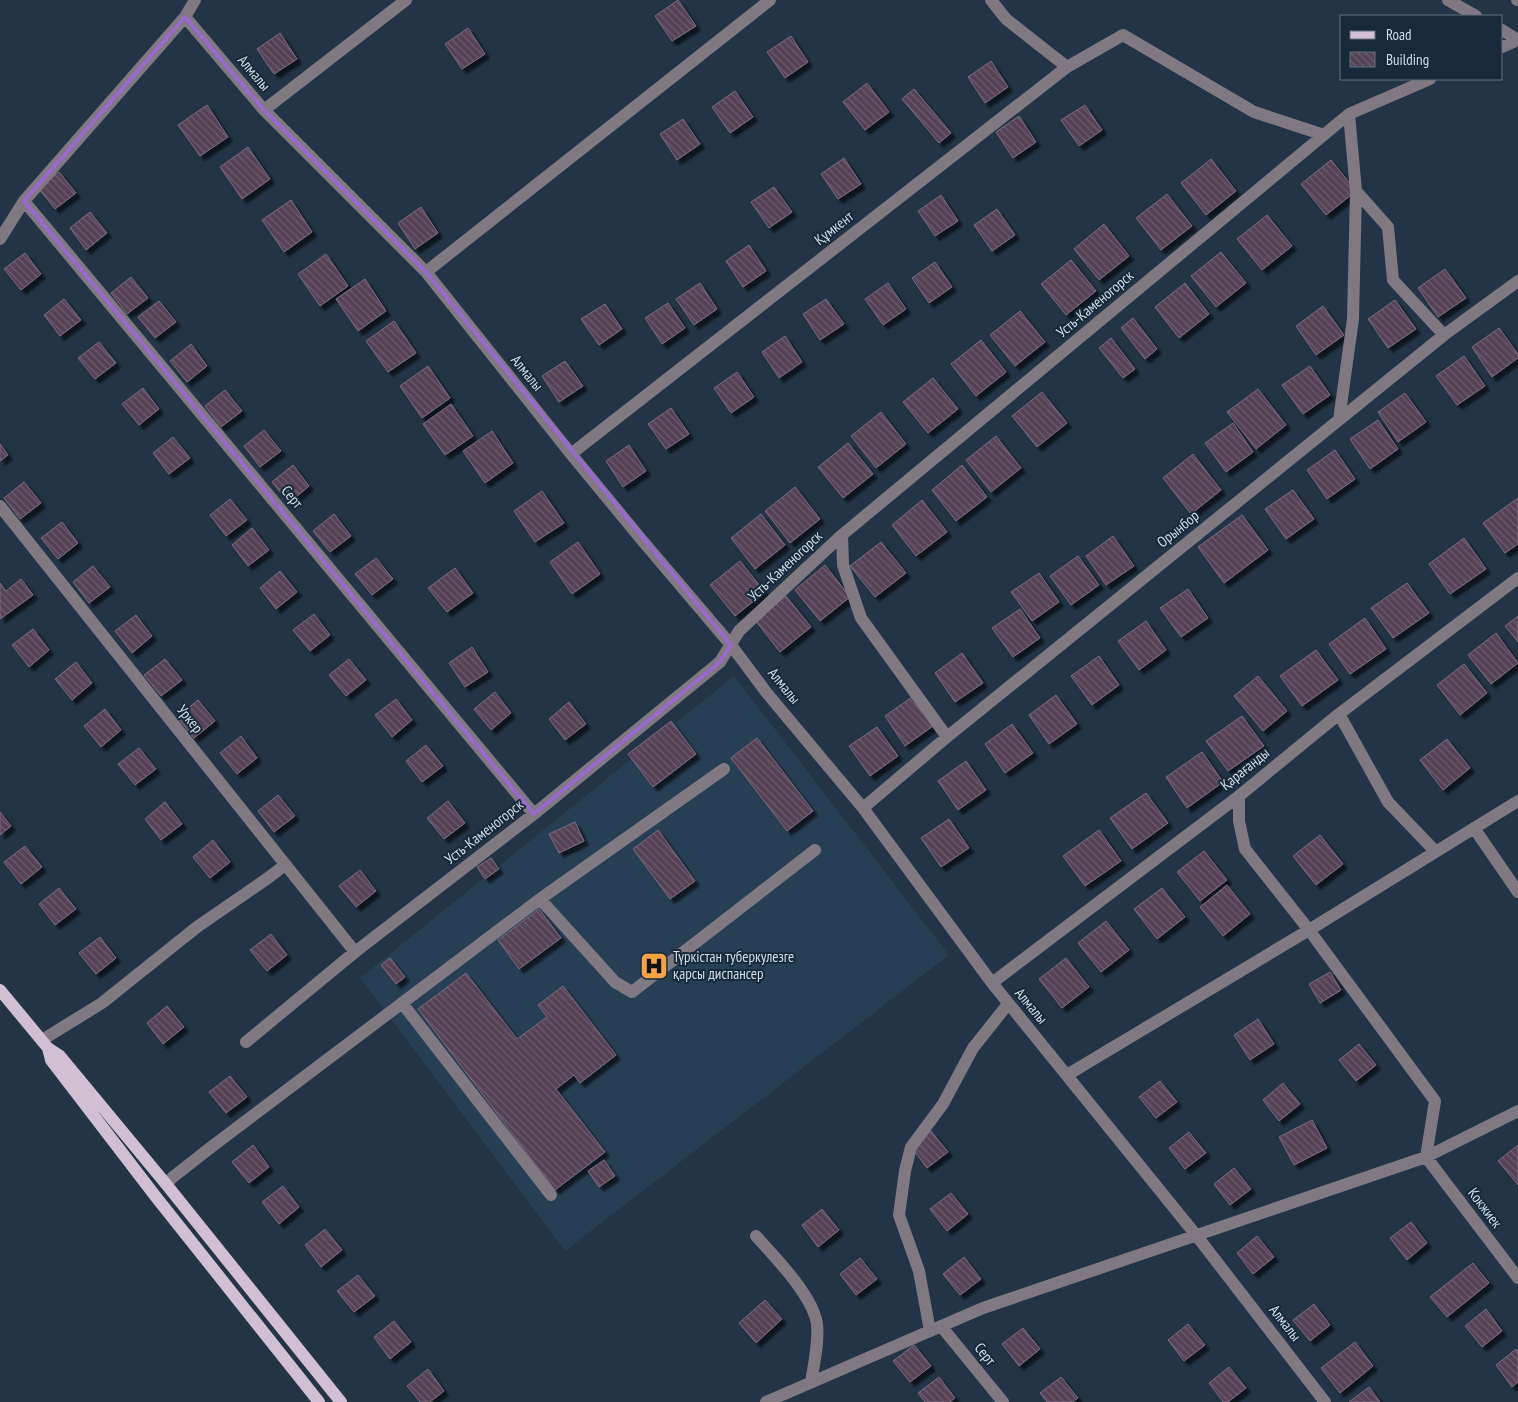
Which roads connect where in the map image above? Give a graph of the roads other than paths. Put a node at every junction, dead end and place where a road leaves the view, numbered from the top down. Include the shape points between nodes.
1 (195, 0) edge
2 (406, 0) edge
3 (770, 0) edge
4 (991, 0) edge
5 (1448, 0) edge
6 (1474, 15) edge
7 (185, 17) junction
8 (1503, 31) edge
9 (1518, 40) edge
10 (1503, 47) edge
11 (1067, 67) junction
12 (1428, 80) edge
13 (264, 110) junction
14 (1349, 114) junction
15 (1324, 135) junction
16 (1356, 191) junction
17 (24, 201) junction
18 (0, 238) edge
19 (426, 272) junction
20 (1518, 281) edge
21 (1444, 336) junction
22 (1339, 420) junction
23 (571, 454) junction
24 (0, 506) edge
25 (842, 535) junction
26 (1518, 578) edge
27 (731, 645) junction
28 (1339, 714) junction
29 (947, 737) junction
30 (724, 769) dead end
31 (1239, 796) junction
32 (1518, 801) edge
33 (863, 808) junction
34 (534, 814) junction
35 (1474, 828) junction
36 (815, 850) dead end
37 (1435, 851) junction
38 (285, 865) junction
39 (1518, 892) edge
40 (540, 899) junction
41 (1309, 930) junction
42 (355, 952) junction
43 (992, 983) junction
44 (0, 990) edge
45 (402, 1003) junction
46 (1008, 1004) junction
47 (246, 1042) dead end
48 (45, 1044) junction
49 (1067, 1075) junction
50 (1518, 1111) edge
51 (1426, 1157) junction
52 (166, 1184) junction
53 (551, 1194) dead end
54 (1196, 1235) junction
55 (756, 1236) dead end
56 (1518, 1278) edge
57 (936, 1328) junction
58 (811, 1382) junction
59 (319, 1402) edge
60 (340, 1402) edge
61 (766, 1402) edge
62 (1003, 1402) edge
63 (1326, 1402) edge

1 - 7 street
2 - 13 street
3 - 19 street
4 - 11 street via 1006,19
5 - 6 street
7 - 13 street, Алмалы
7 - 17 street
8 - 9 street
9 - 10 street
11 - 15 street, Құмкент via 1123,35 1254,112
11 - 23 street, Құмкент
12 - 14 street, Усть-Каменогорск
13 - 19 street, Алмалы
14 - 15 street, Усть-Каменогорск
14 - 16 street
15 - 25 street, Усть-Каменогорск
16 - 21 street via 1388,226 1393,280
16 - 22 street via 1353,319
17 - 18 street
17 - 34 street, Серт
19 - 23 street, Алмалы
20 - 21 street, Орынбор
21 - 22 street, Орынбор
22 - 29 street, Орынбор
23 - 27 street, Алмалы
24 - 38 street, Уркер
25 - 27 street, Усть-Каменогорск via 739,631
25 - 29 street via 843,565 861,618
26 - 28 street, Қарағанды
27 - 33 street, Алмалы
27 - 34 street, Усть-Каменогорск via 720,662
28 - 31 street, Қарағанды
28 - 37 street via 1388,802
29 - 33 street, Орынбор
30 - 40 street
31 - 41 street via 1245,849
31 - 43 street, Қарағанды
32 - 35 street
33 - 43 street, Алмалы
34 - 42 street, Усть-Каменогорск
35 - 37 street
35 - 39 street
36 - 40 street via 632,992 615,982
37 - 41 street
38 - 42 street, Уркер
38 - 48 street via 197,927
40 - 45 street
41 - 49 street
41 - 51 street via 1435,1101
42 - 47 street, Усть-Каменогорск
43 - 46 street, Алмалы
44 - 48 main road
45 - 52 street
45 - 53 street
46 - 49 street, Алмалы
46 - 57 street via 973,1048 943,1104 910,1147 899,1215
48 - 52 main road via 60,1056
48 - 59 main road via 57,1068
49 - 54 street, Алмалы
50 - 51 street
51 - 54 street
51 - 56 street, Кокжиек
52 - 60 main road
54 - 57 street via 983,1308
54 - 63 street, Алмалы
55 - 58 street via 810,1304 817,1324
57 - 58 street
57 - 62 street, Серт
58 - 61 street

